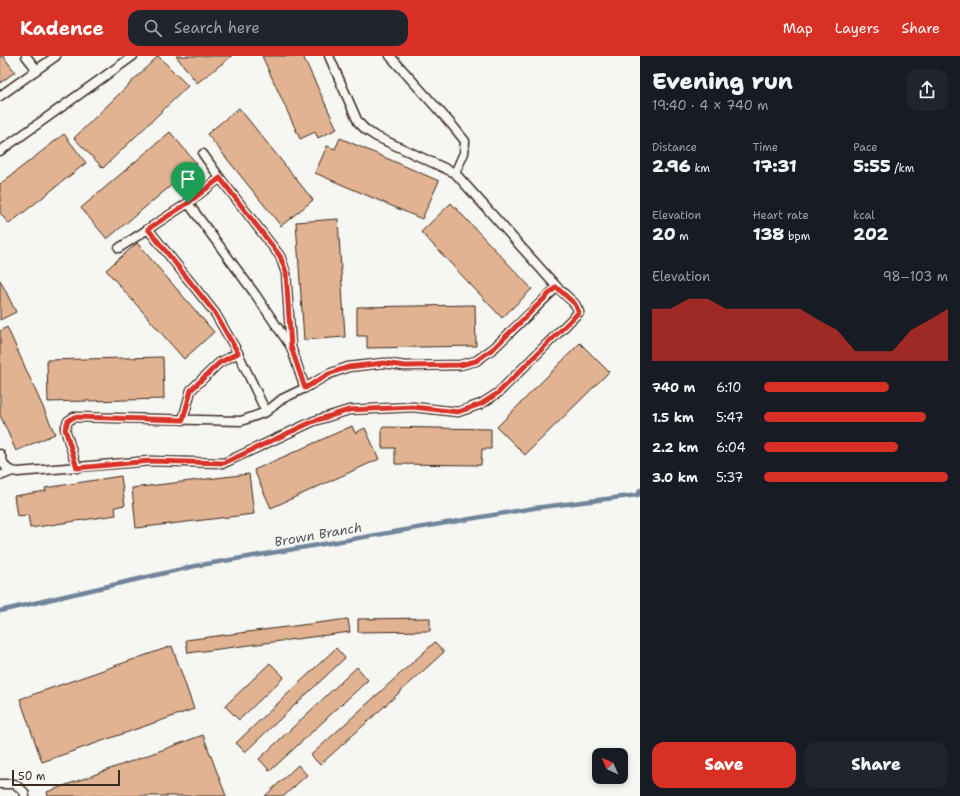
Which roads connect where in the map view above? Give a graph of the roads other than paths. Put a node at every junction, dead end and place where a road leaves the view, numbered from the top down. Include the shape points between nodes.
1 (26, 56) edge
2 (56, 56) edge
3 (133, 56) edge
4 (329, 56) edge
5 (390, 56) edge
6 (37, 70) junction
7 (0, 96) edge
8 (0, 152) edge
9 (203, 154) dead end
10 (455, 173) junction
11 (220, 178) junction
12 (188, 203) junction
13 (148, 229) junction
14 (119, 248) dead end
15 (556, 287) junction
16 (291, 347) junction
17 (238, 353) junction
18 (305, 388) junction
19 (266, 412) junction
20 (183, 420) junction
21 (0, 454) edge
22 (77, 468) junction
23 (10, 472) junction
24 (0, 476) edge
25 (0, 784) edge
26 (25, 796) edge

1 - 6 lane
2 - 6 lane
3 - 8 lane
4 - 10 lane via 358,122 366,130
5 - 10 lane via 466,141 464,153
6 - 7 lane
9 - 11 lane
10 - 15 lane
11 - 12 lane
11 - 16 lane via 280,256 286,272
12 - 13 lane
12 - 16 lane
13 - 14 lane
13 - 17 lane via 215,313
15 - 18 lane via 494,348 476,361 460,365 405,366 384,363 348,367 329,374
15 - 22 lane via 575,304 579,312 498,393 481,404 458,412 413,407 349,410 314,421 224,463 150,461
16 - 18 lane
17 - 19 lane
17 - 20 lane via 219,363 191,390
18 - 19 lane via 282,399
19 - 20 lane via 241,421
20 - 22 lane via 74,417 68,421 65,429
21 - 23 lane
22 - 23 lane
23 - 24 lane
25 - 26 lane via 15,784

